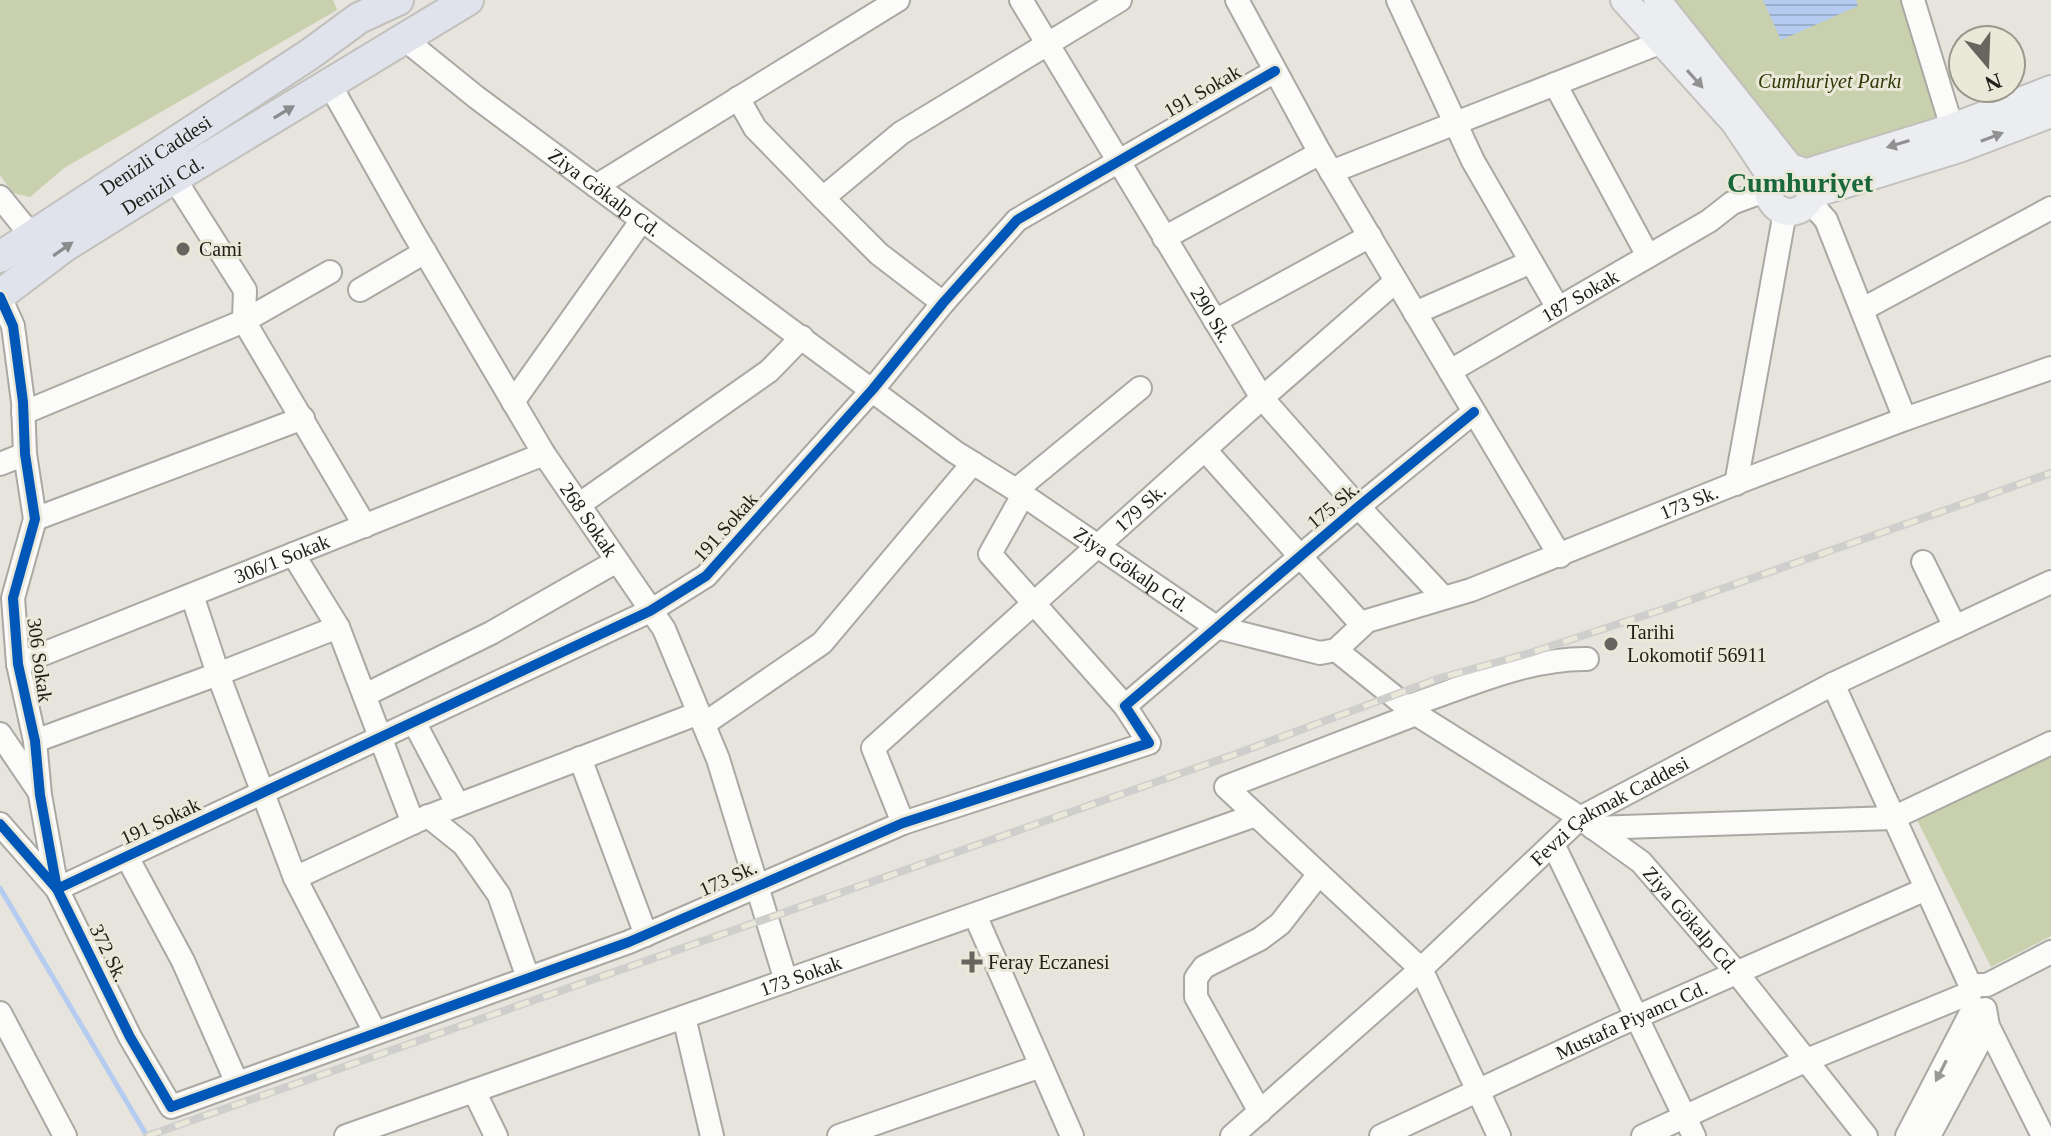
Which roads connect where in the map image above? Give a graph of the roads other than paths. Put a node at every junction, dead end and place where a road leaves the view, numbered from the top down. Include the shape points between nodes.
1 (468, 0) edge
2 (898, 0) edge
3 (1021, 0) edge
4 (1120, 0) edge
5 (1237, 0) edge
6 (1398, 0) edge
7 (1624, 0) edge
8 (1657, 0) edge
9 (1913, 0) edge
10 (372, 6) edge
11 (403, 38) junction
12 (1662, 42) junction
13 (1047, 43) junction
14 (310, 54) junction
15 (1275, 71) junction
16 (1555, 84) junction
17 (330, 85) junction
18 (2051, 89) edge
19 (738, 98) junction
20 (2051, 114) edge
21 (1455, 123) junction
22 (1954, 138) junction
23 (1117, 160) junction
24 (1325, 163) junction
25 (174, 178) junction
26 (596, 186) junction
27 (1789, 190) junction
28 (0, 197) edge
29 (823, 198) junction
30 (2051, 208) edge
31 (642, 220) junction
32 (16, 226) edge
33 (1370, 236) junction
34 (1164, 238) junction
35 (425, 252) junction
36 (1648, 256) junction
37 (0, 257) edge
38 (1531, 262) junction
39 (330, 272) dead end
40 (1396, 281) junction
41 (360, 290) dead end
42 (0, 296) edge
43 (943, 303) junction
44 (1558, 308) junction
45 (1863, 309) junction
46 (1415, 313) junction
47 (244, 321) junction
48 (1215, 321) junction
49 (6, 330) edge
50 (802, 337) junction
51 (2051, 368) edge
52 (1450, 371) junction
53 (1140, 388) dead end
54 (873, 389) junction
55 (1262, 398) junction
56 (513, 402) junction
57 (1474, 412) junction
58 (23, 413) junction
59 (303, 418) junction
60 (1905, 419) junction
61 (1205, 450) junction
62 (25, 454) junction
63 (544, 454) junction
64 (973, 463) junction
65 (0, 464) edge
66 (1736, 484) junction
67 (1019, 493) junction
68 (580, 504) junction
69 (1358, 507) junction
70 (35, 519) junction
71 (365, 526) junction
72 (1098, 548) junction
73 (293, 554) junction
74 (1300, 556) junction
75 (1560, 556) junction
76 (1929, 560) dead end
77 (617, 561) junction
78 (2051, 582) edge
79 (192, 595) junction
80 (1443, 597) junction
81 (1033, 604) junction
82 (650, 611) junction
83 (1961, 624) junction
84 (1362, 625) junction
85 (338, 627) junction
86 (1216, 627) junction
87 (1336, 650) junction
88 (1587, 659) dead end
89 (18, 664) junction
90 (218, 674) junction
91 (1833, 684) junction
92 (365, 695) junction
93 (1125, 706) junction
94 (1411, 710) junction
95 (701, 718) junction
96 (414, 722) junction
97 (0, 734) edge
98 (380, 740) junction
99 (35, 741) junction
100 (2051, 743) edge
101 (580, 758) junction
102 (263, 793) junction
103 (40, 795) junction
104 (458, 805) junction
105 (1256, 815) junction
106 (1893, 818) junction
107 (421, 819) junction
108 (903, 823) junction
109 (1587, 823) junction
110 (0, 824) edge
111 (1553, 844) junction
112 (127, 857) junction
113 (1319, 874) junction
114 (295, 878) junction
115 (757, 884) junction
116 (57, 889) junction
117 (1926, 889) junction
118 (975, 915) junction
119 (646, 935) junction
120 (2051, 952) edge
121 (1421, 969) junction
122 (1737, 973) junction
123 (528, 978) junction
124 (786, 981) junction
125 (1979, 1002) junction
126 (0, 1013) edge
127 (684, 1017) junction
128 (1635, 1018) junction
129 (375, 1032) junction
130 (1807, 1060) junction
131 (1041, 1066) junction
132 (237, 1083) junction
133 (474, 1091) junction
134 (1478, 1091) junction
135 (171, 1107) joint
136 (1260, 1112) junction
137 (1689, 1126) edge
138 (2042, 1132) edge
139 (65, 1136) edge
140 (346, 1136) edge
141 (496, 1136) edge
142 (712, 1136) edge
143 (839, 1136) edge
144 (1072, 1136) edge
145 (1232, 1136) edge
146 (1381, 1136) edge
147 (1499, 1136) edge
148 (1643, 1136) edge
149 (1866, 1136) edge
150 (1907, 1136) edge
151 (1929, 1136) edge

1 - 11 highway, Denizli Cd.
2 - 19 street
3 - 13 street, 290 Sk.
4 - 13 street
5 - 15 street
6 - 21 street
7 - 12 main road
8 - 27 main road
9 - 22 street
10 - 11 main road
10 - 14 highway, Denizli Caddesi
11 - 17 highway, Denizli Cd.
11 - 26 street, Ziya Gökalp Cd.
12 - 16 street
12 -> 27 main road
13 - 23 street, 290 Sk.
13 - 29 street via 901,133
14 - 17 main road
14 - 32 highway, Denizli Caddesi
15 - 23 street, 191 Sokak
15 - 24 street
16 - 21 street
16 - 36 street
25 -> 17 highway, Denizli Cd.
17 - 35 street, 268 Sokak
18 - 22 main road, 187 Sokak
19 - 26 street
19 - 29 street via 755,128
22 -> 20 main road, 187 Sokak
21 - 24 street
21 - 38 street
22 - 27 main road, 187 Sokak
23 - 34 street, 290 Sk.
23 - 43 street, 191 Sokak via 1017,220
24 - 33 street
24 - 34 street
42 -> 25 highway, Denizli Cd. via 65,246
25 - 47 street via 245,290
26 - 31 street, Ziya Gökalp Cd.
27 - 36 street, 187 Sokak via 1732,203
27 - 45 street via 1826,220
27 - 66 street
28 - 32 street
29 - 43 street via 879,254
30 - 45 street
31 - 50 street, Ziya Gökalp Cd.
31 - 56 street
32 - 37 highway, Denizli Caddesi
33 - 40 street
33 - 48 street
34 - 48 street, 290 Sk.
35 - 41 street
35 - 56 street, 268 Sokak
36 - 44 street, 187 Sokak
38 - 44 street
38 - 46 street
39 - 47 street
40 - 46 street
40 - 55 street, 179 Sk.
42 - 49 street, 306 Sokak
43 - 54 street, 191 Sokak
44 - 52 street, 187 Sokak
45 - 60 street
46 - 52 street
47 - 58 street
47 - 59 street
48 - 55 street, 290 Sk.
49 - 58 street, 306 Sokak
50 - 54 street, Ziya Gökalp Cd.
50 - 68 street via 769,371
51 - 60 street, 173 Sk.
52 - 57 street
53 - 67 street
54 - 64 street, Ziya Gökalp Cd.
54 - 82 street, 191 Sokak via 706,576
55 - 61 street, 179 Sk.
55 - 69 street, 290 Sk.
56 - 63 street, 268 Sokak
57 - 69 street, 175 Sk.
57 - 75 street
58 - 62 street, 306 Sokak
59 - 70 street
59 - 71 street
60 - 66 street, 173 Sk.
61 - 72 street, 179 Sk.
61 - 74 street
62 - 65 street
62 - 70 street, 306 Sokak
63 - 68 street, 268 Sokak
63 - 71 street, 306/1 Sokak
64 - 67 street, Ziya Gökalp Cd.
64 - 95 street via 822,643
66 - 75 street, 173 Sk.
67 - 72 street, Ziya Gökalp Cd.
67 - 81 street via 990,554
68 - 77 street, 268 Sokak
69 - 74 street, 175 Sk.
69 - 80 street, 290 Sk.
70 - 89 street, 306 Sokak via 13,598
71 - 73 street, 306/1 Sokak
72 - 81 street, 179 Sk.
72 - 86 street, Ziya Gökalp Cd.
73 - 79 street, 306/1 Sokak
73 - 85 street
74 - 84 street
74 - 86 street, 175 Sk.
75 - 80 street, 173 Sk.
76 - 83 street
77 - 82 street, 268 Sokak
77 - 92 street via 491,633
78 - 83 street, Fevzi Çakmak Caddesi
79 - 89 street, 306/1 Sokak
79 - 90 street
80 - 84 street, 173 Sk.
81 - 93 street
81 - 108 street, 179 Sk. via 873,748
82 - 95 street, 268 Sokak via 664,629
82 - 96 street, 191 Sokak
83 - 91 street, Fevzi Çakmak Caddesi
84 - 87 street, 173 Sk.
85 - 90 street
85 - 92 street
86 - 87 street, Ziya Gökalp Cd. via 1320,653
86 - 93 street
87 - 94 street, Ziya Gökalp Cd.
88 - 94 street via 1506,673
89 - 99 street, 306 Sokak
90 - 99 street
90 - 102 street
91 - 106 street
91 - 109 street, Fevzi Çakmak Caddesi
92 - 98 street
93 - 108 street, 173 Sk. via 1149,743
94 - 105 street via 1226,787
94 - 109 street, Ziya Gökalp Cd.
95 - 101 street
95 - 115 street, 268 Sokak
96 - 98 street, 191 Sokak
96 - 104 street
97 - 103 street
98 - 102 street, 191 Sokak
98 - 107 street
99 - 103 street, 306 Sokak
100 - 106 street
101 - 104 street
101 - 119 street
102 - 112 street, 191 Sokak
102 - 114 street
103 - 116 street, 306 Sokak
104 - 107 street
105 - 113 street
105 - 118 street, 173 Sokak
106 - 109 street
106 - 117 street
107 - 114 street
107 - 123 street via 464,845 499,895
108 - 115 street, 173 Sk.
109 - 111 street, Fevzi Çakmak Caddesi
109 - 122 street, Ziya Gökalp Cd. via 1641,862
110 - 116 street, 372 Sk.
111 - 121 street, Fevzi Çakmak Caddesi
111 - 128 street
112 - 116 street, 191 Sokak
112 - 132 street via 183,961
113 - 121 street
113 - 136 street via 1280,924 1204,967 1196,978 1198,1003
114 - 129 street
115 - 119 street, 173 Sk.
115 - 124 street, 268 Sokak
116 - 135 street, 372 Sk.
117 - 122 street, Mustafa Piyancı Cd.
117 - 125 street
118 - 124 street, 173 Sokak
118 - 131 street
119 - 123 street, 173 Sk.
120 - 125 street
121 - 134 street
121 - 136 street, Fevzi Çakmak Caddesi
122 - 128 street, Mustafa Piyancı Cd.
122 - 130 street, Ziya Gökalp Cd.
123 - 129 street, 173 Sk.
124 - 127 street, 173 Sokak
125 - 130 street
125 - 138 street
125 -> 150 street
125 - 151 street
126 - 139 street
127 - 133 street, 173 Sokak
127 - 142 street
128 - 134 street, Mustafa Piyancı Cd.
128 - 137 street
129 - 132 street, 173 Sk.
130 - 137 street
130 - 149 street, Ziya Gökalp Cd.
131 - 143 street
131 - 144 street
132 - 135 street, 173 Sk.
133 - 140 street, 173 Sokak
133 - 141 street
134 - 146 street, Mustafa Piyancı Cd.
134 - 147 street
136 - 145 street, Fevzi Çakmak Caddesi
137 - 148 street

